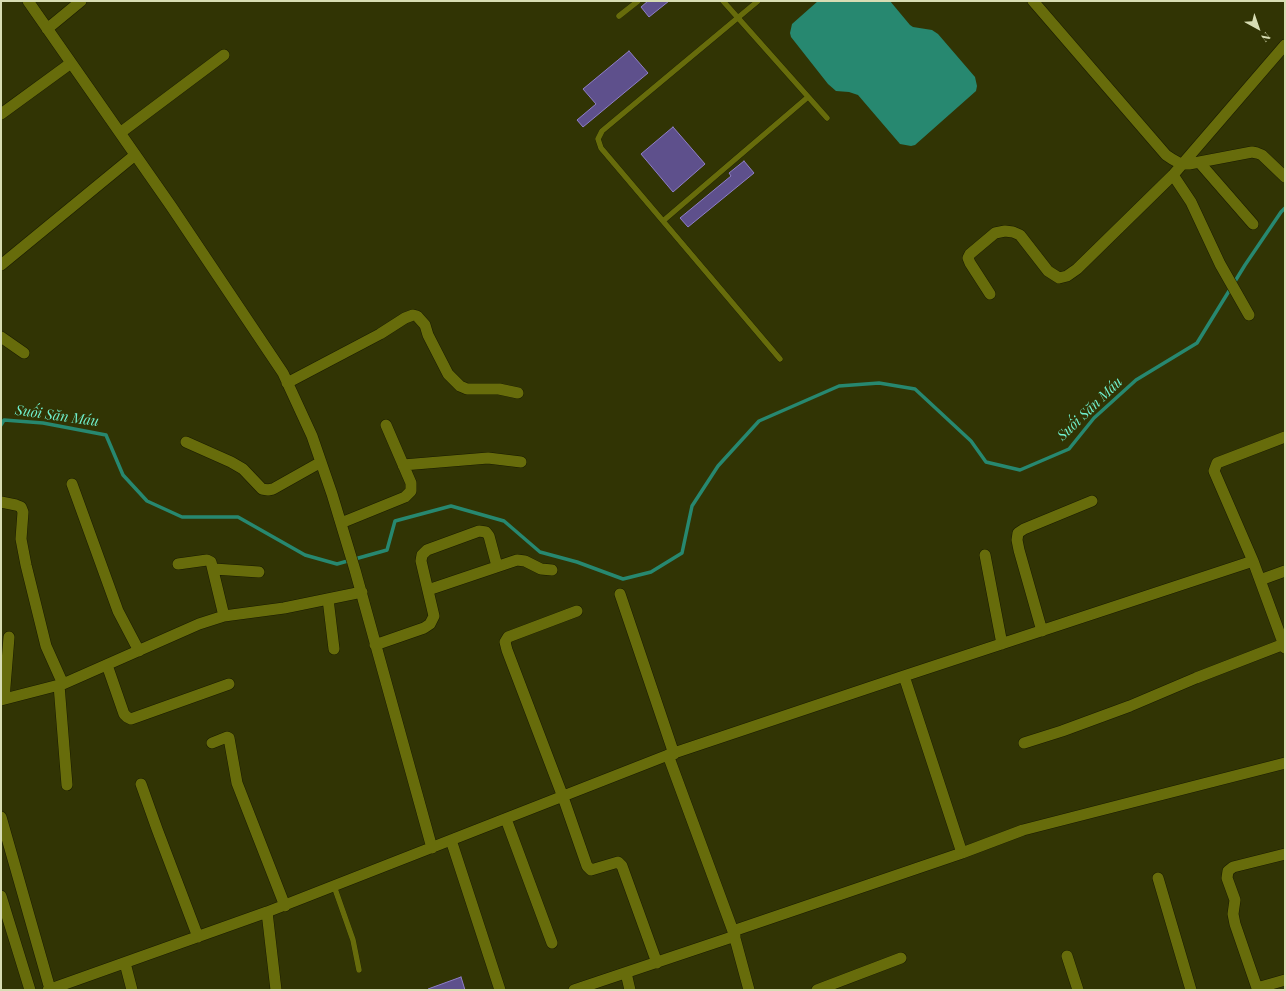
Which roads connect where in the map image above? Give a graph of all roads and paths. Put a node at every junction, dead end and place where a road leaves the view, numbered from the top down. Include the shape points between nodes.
1 (28, 1) edge
2 (81, 1) edge
3 (638, 1) edge
4 (723, 1) edge
5 (758, 1) edge
6 (1033, 1) edge
7 (619, 16) dead end
8 (738, 18) junction
9 (47, 28) junction
10 (1285, 45) edge
11 (224, 55) dead end
12 (71, 63) junction
13 (808, 97) junction
14 (1, 114) edge
15 (827, 118) dead end
16 (120, 133) junction
17 (135, 155) junction
18 (1199, 162) junction
19 (1181, 164) junction
20 (1173, 176) junction
21 (1285, 177) edge
22 (662, 222) junction
23 (1253, 224) dead end
24 (1, 265) edge
25 (990, 294) dead end
26 (1249, 315) dead end
27 (1, 337) edge
28 (24, 353) dead end
29 (780, 359) dead end
30 (287, 383) junction
31 (518, 393) dead end
32 (386, 425) dead end
33 (1285, 437) edge
34 (186, 442) dead end
35 (321, 462) junction
36 (521, 462) dead end
37 (403, 465) junction
38 (72, 484) dead end
39 (1092, 501) dead end
40 (1, 502) edge
41 (341, 523) junction
42 (985, 555) dead end
43 (1253, 561) junction
44 (178, 564) dead end
45 (497, 566) junction
46 (214, 569) junction
47 (552, 570) dead end
48 (1285, 571) edge
49 (259, 572) dead end
50 (1260, 580) junction
51 (428, 590) junction
52 (362, 592) junction
53 (620, 594) dead end
54 (328, 599) junction
55 (577, 611) dead end
56 (224, 616) junction
57 (1042, 631) junction
58 (9, 637) dead end
59 (1002, 644) junction
60 (375, 645) junction
61 (1284, 646) edge
62 (334, 649) dead end
63 (139, 651) junction
64 (107, 665) junction
65 (904, 676) junction
66 (229, 684) dead end
67 (61, 685) junction
68 (3, 699) edge
69 (212, 743) dead end
70 (1024, 743) dead end
71 (671, 755) junction
72 (1285, 764) edge
73 (141, 784) dead end
74 (67, 785) dead end
75 (563, 797) junction
76 (1, 817) edge
77 (506, 819) junction
78 (451, 840) junction
79 (432, 848) junction
80 (962, 853) junction
81 (1285, 854) edge
82 (1158, 878) dead end
83 (334, 886) junction
84 (1, 896) edge
85 (284, 906) junction
86 (267, 912) junction
87 (734, 933) junction
88 (198, 937) junction
89 (552, 943) dead end
90 (1067, 956) dead end
91 (901, 958) dead end
92 (125, 963) junction
93 (657, 963) junction
94 (359, 970) dead end
95 (626, 973) junction
96 (1285, 980) edge
97 (54, 989) edge
98 (1257, 989) edge
99 (30, 990) edge
100 (132, 990) edge
101 (276, 990) edge
102 (500, 990) edge
103 (574, 990) edge
104 (630, 990) edge
105 (749, 990) edge
106 (817, 990) edge
107 (1078, 990) edge
108 (1191, 990) edge

1 - 9 street
2 - 9 street
3 - 7 lane
4 - 8 lane
5 - 8 lane
6 - 19 street via 1166,155
8 - 13 lane
8 - 22 lane via 602,131 598,139 601,148
9 - 12 street
10 - 19 street
11 - 16 street
12 - 14 street
12 - 16 street
13 - 15 lane
13 - 22 lane
16 - 17 street
17 - 24 street
17 - 30 street
18 - 19 street
18 - 21 street via 1252,152 1262,155
18 - 23 street
19 - 20 street
20 - 25 street via 1067,276 1059,278 1048,271 1020,235 1005,231 995,233 968,258
20 - 26 street via 1191,202 1220,264
22 - 29 lane
27 - 28 street
30 - 31 street via 412,315 417,316 425,326 448,374 460,386 467,389 499,389
30 - 35 street via 312,436
32 - 37 street
33 - 43 street via 1217,463 1215,467 1214,471
34 - 35 street via 243,469 262,489 268,490
35 - 41 street
36 - 37 street via 488,458
37 - 41 street via 411,483 411,491 405,497
38 - 63 street via 118,611
39 - 57 street via 1018,533 1017,540
40 - 67 street via 21,507 23,512 21,539 26,565 46,646
41 - 52 street
42 - 59 street
43 - 50 street
43 - 57 street
44 - 46 street via 209,560
45 - 47 street via 517,560 541,569
45 - 51 street
45 - 51 street via 489,536 486,532 479,531 427,550 422,555
46 - 49 street
46 - 56 street
48 - 50 street
50 - 61 street
51 - 60 street via 434,616 430,624
52 - 54 street
52 - 60 street
53 - 71 street
54 - 56 street
54 - 62 street
55 - 75 street via 508,637 505,642
56 - 63 street via 199,624
57 - 59 street
58 - 68 street
59 - 65 street
60 - 79 street
61 - 70 street via 1062,732
63 - 64 street
64 - 66 street via 124,714 131,718
64 - 67 street
65 - 71 street
65 - 80 street
67 - 68 street
67 - 74 street
69 - 85 street via 229,738 237,783
71 - 75 street
71 - 87 street
72 - 80 street via 1023,830
73 - 88 street
75 - 77 street
75 - 93 street via 589,869 618,862 622,866
76 - 97 street
77 - 78 street
77 - 89 street
78 - 79 street
78 - 102 street
79 - 83 street
80 - 87 street
81 - 98 street via 1233,867 1228,871 1227,878 1235,900 1233,914
82 - 108 street
83 - 85 street
83 - 94 lane via 353,940
84 - 99 street
85 - 86 street
86 - 88 street
86 - 101 street
87 - 93 street
87 - 105 street
88 - 92 street
90 - 107 street
91 - 106 street
92 - 97 street
92 - 100 street
93 - 95 street
95 - 103 street
95 - 104 street
96 - 98 street

